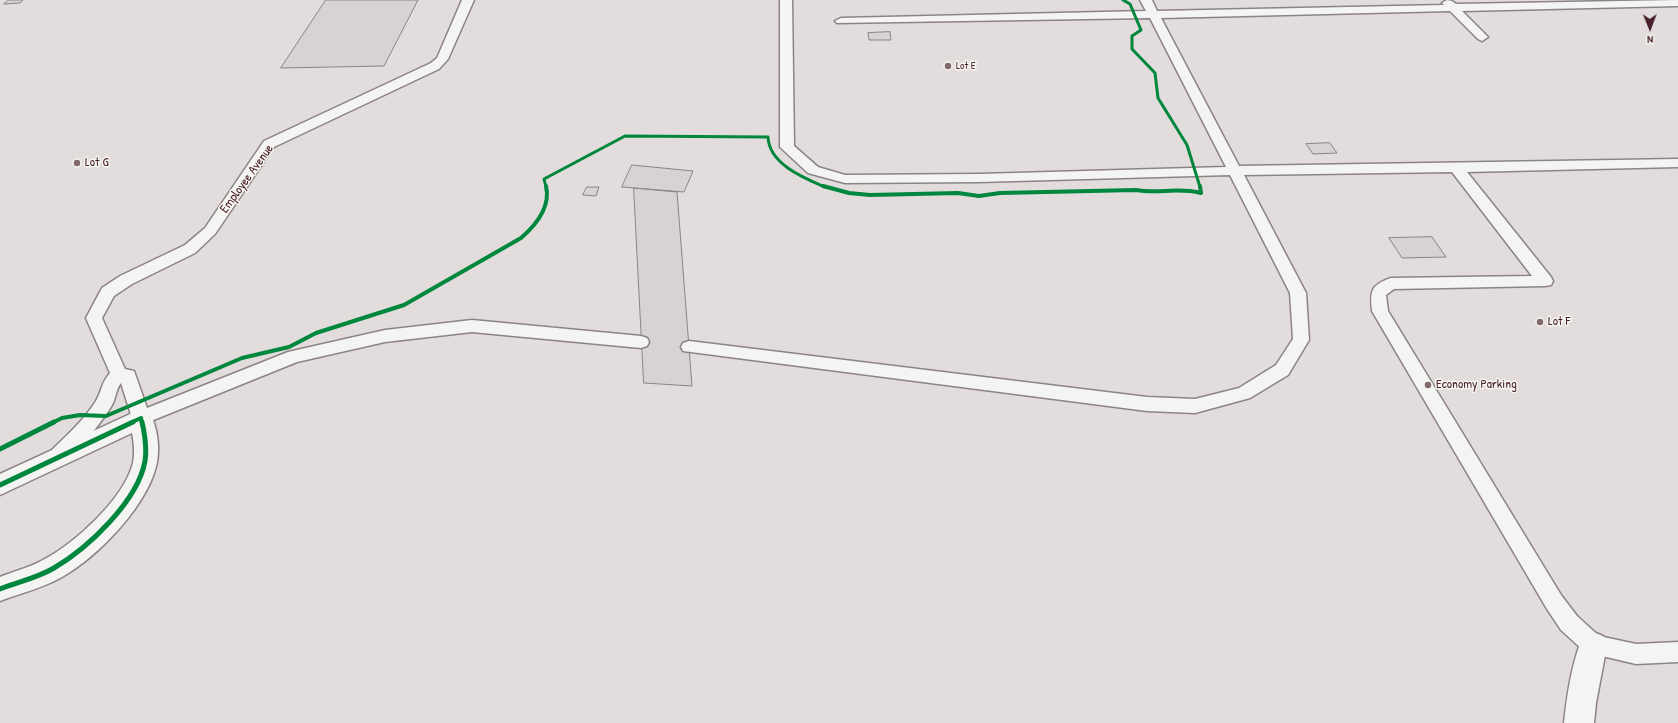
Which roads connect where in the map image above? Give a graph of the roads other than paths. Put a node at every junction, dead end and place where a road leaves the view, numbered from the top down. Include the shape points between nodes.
1 (468, 0) edge
2 (786, 0) edge
3 (1146, 0) edge
4 (1678, 3) edge
5 (1450, 4) edge
6 (1153, 14) junction
7 (841, 21) dead end
8 (1482, 37) dead end
9 (1678, 163) edge
10 (1456, 168) junction
11 (1235, 170) junction
12 (641, 342) dead end
13 (689, 347) dead end
14 (119, 374) junction
15 (141, 418) junction
16 (57, 457) junction
17 (0, 486) edge
18 (0, 589) edge
19 (1593, 645) junction
20 (1678, 652) edge
21 (1579, 723) edge

1 - 14 lane, Employee Avenue via 442,59 435,66 269,144 210,231 190,249 126,280 108,292 94,318
2 - 11 lane via 787,147 813,170 845,179 979,178
3 - 6 lane
4 - 5 lane
5 - 6 lane
5 - 8 lane
6 - 7 lane
6 - 11 lane
9 - 10 lane
10 - 11 lane
10 - 19 lane via 1545,281 1391,284 1378,293 1380,311 1554,602 1569,622
11 - 13 lane via 1298,293 1302,340 1282,370 1244,393 1195,406 1146,404
12 - 15 lane via 472,326 385,336 294,356
14 - 15 lane, Employee Avenue via 128,376
14 - 16 lane via 110,384 105,402 96,415
15 - 16 street
15 - 18 street, Employee Avenue via 146,438 143,468 126,500 90,540 54,568
16 - 17 street
19 - 20 lane via 1636,654
19 - 21 street

